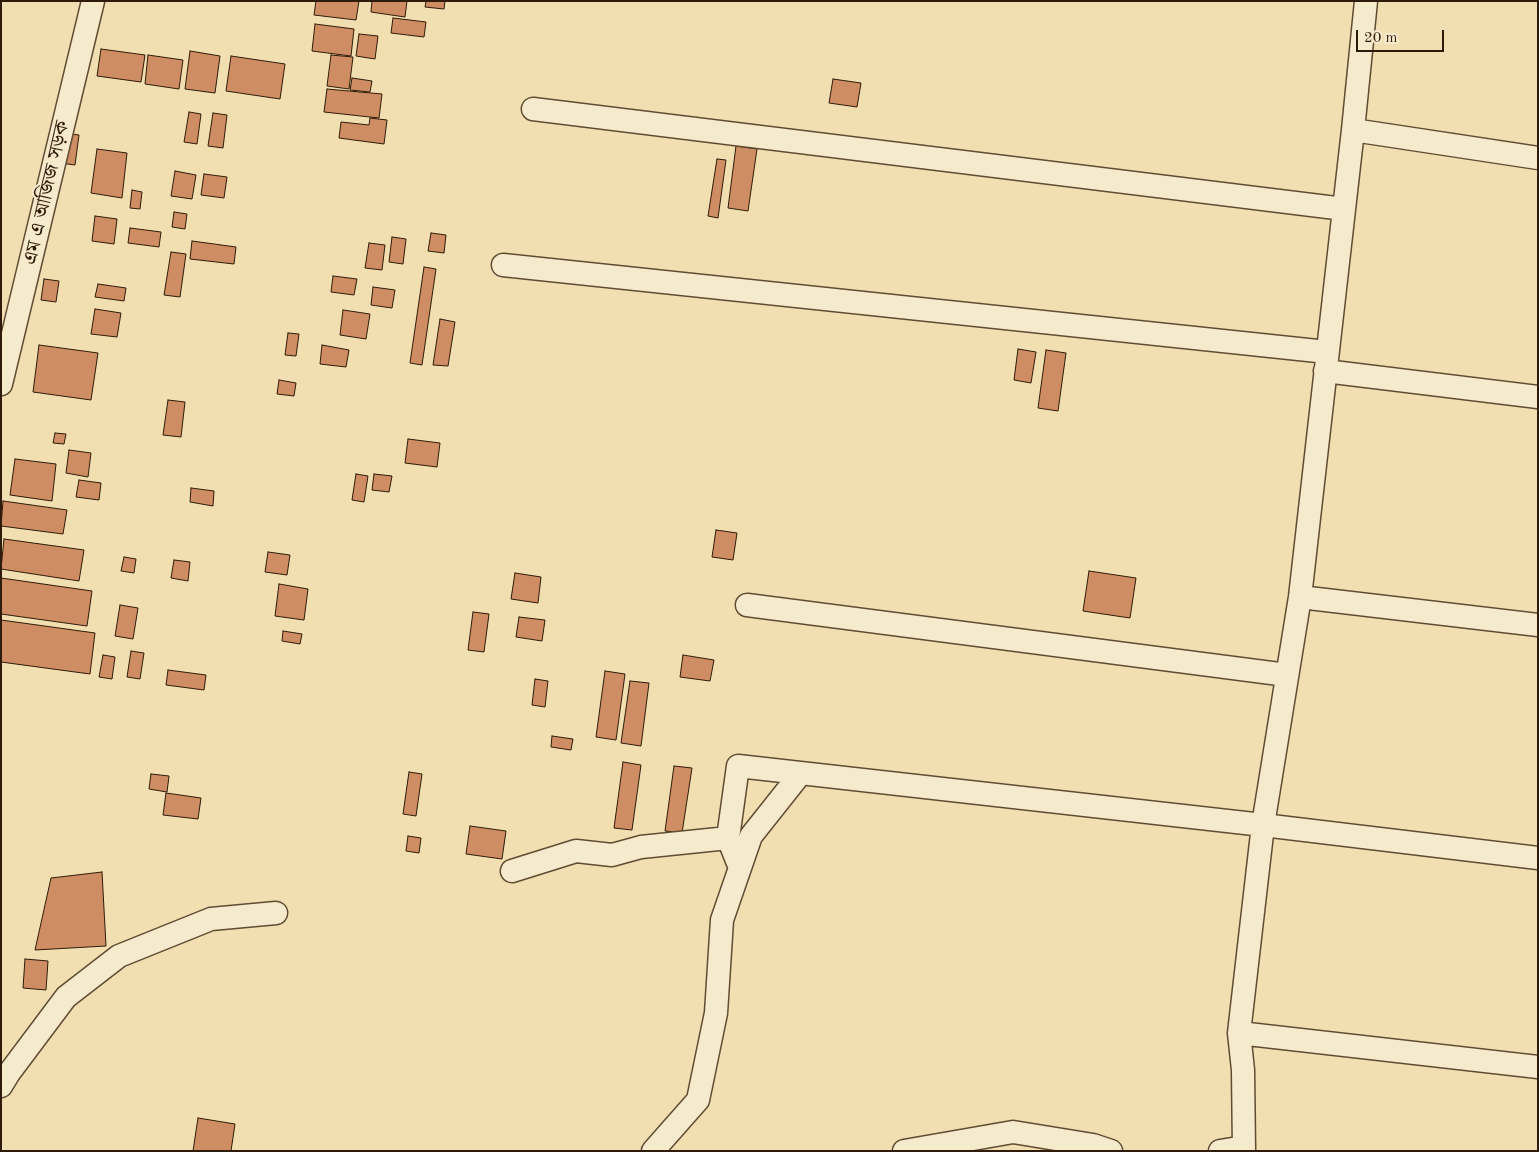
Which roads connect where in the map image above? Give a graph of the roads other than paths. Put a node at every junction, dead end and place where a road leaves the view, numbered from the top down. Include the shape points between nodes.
1 (93, 1) edge
2 (1366, 1) edge
3 (533, 109) dead end
4 (1353, 130) junction
5 (1538, 158) edge
6 (1344, 209) junction
7 (503, 265) dead end
8 (1326, 362) junction
9 (1, 384) edge
10 (1538, 397) edge
11 (1300, 597) junction
12 (747, 605) dead end
13 (1538, 625) edge
14 (1287, 675) junction
15 (801, 773) junction
16 (1263, 825) junction
17 (728, 838) junction
18 (1538, 858) edge
19 (740, 868) junction
20 (512, 871) dead end
21 (276, 913) dead end
22 (1239, 1033) junction
23 (1538, 1067) edge
24 (1, 1086) edge
25 (1244, 1149) edge
26 (653, 1151) edge
27 (904, 1151) edge
28 (1111, 1151) edge
29 (1220, 1151) edge

1 - 9 street, এম এ আজিজ সড়ক
2 - 4 street
3 - 6 street
4 - 5 street
4 - 6 street
6 - 8 street
7 - 8 street
8 - 10 street
8 - 11 street
11 - 13 street
11 - 14 street
12 - 14 street
14 - 16 street
15 - 16 street
15 - 17 street via 738,766
15 - 19 street via 751,836
16 - 18 street
16 - 22 street
17 - 19 street
17 - 20 street via 641,847 612,855 576,852
19 - 26 street via 722,920 716,1013 698,1100
21 - 24 street via 211,919 119,956 66,998
22 - 23 street
22 - 25 street
25 - 29 street
27 - 28 street via 1013,1132

